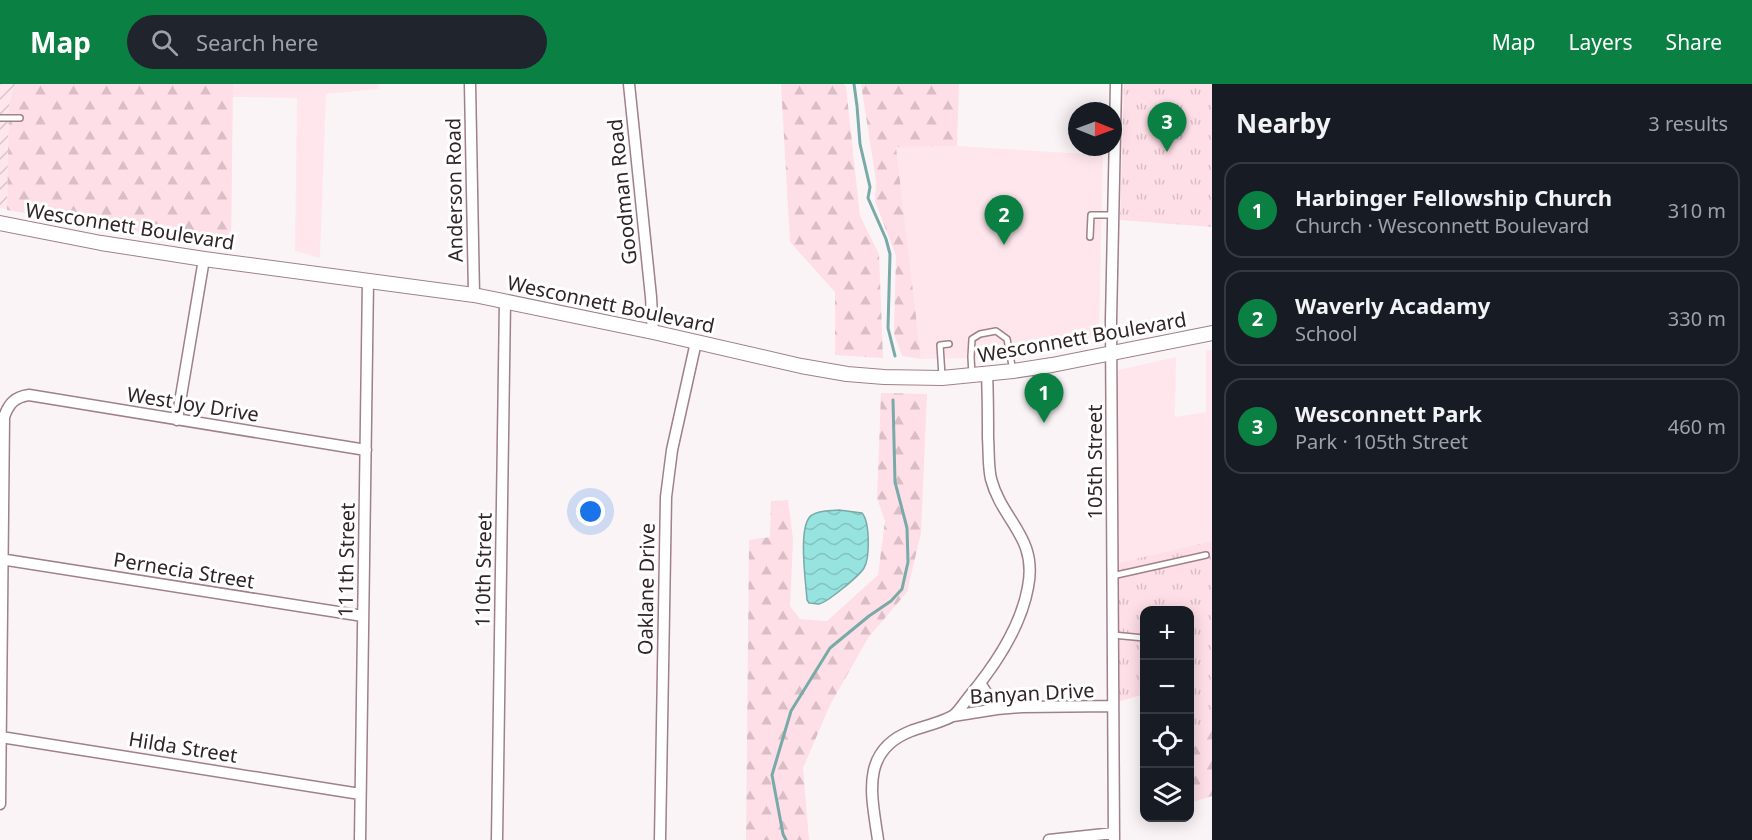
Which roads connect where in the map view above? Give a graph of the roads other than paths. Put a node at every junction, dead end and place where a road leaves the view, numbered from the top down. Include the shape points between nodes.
1 (470, 84) edge
2 (629, 84) edge
3 (1116, 84) edge
4 (0, 118) edge
5 (20, 118) dead end
6 (1113, 215) junction
7 (0, 224) edge
8 (1090, 237) dead end
9 (204, 259) junction
10 (368, 280) junction
11 (474, 295) junction
12 (505, 301) junction
13 (653, 332) junction
14 (1212, 333) edge
15 (696, 342) junction
16 (948, 344) dead end
17 (1111, 353) junction
18 (1013, 372) junction
19 (987, 375) junction
20 (972, 376) junction
21 (942, 378) junction
22 (177, 420) junction
23 (366, 450) junction
24 (1206, 555) dead end
25 (2, 560) edge
26 (1112, 576) junction
27 (363, 616) junction
28 (1113, 635) junction
29 (1140, 638) edge
30 (980, 683) junction
31 (1113, 706) junction
32 (997, 709) junction
33 (953, 716) junction
34 (1, 737) edge
35 (360, 794) junction
36 (0, 804) edge
37 (1114, 836) edge
38 (360, 840) edge
39 (497, 840) edge
40 (660, 840) edge
41 (878, 840) edge
42 (1050, 840) edge

1 - 11 street, Anderson Road
2 - 13 street, Goodman Road
3 - 6 street, 105th Street
4 - 5 lane
6 - 8 lane via 1091,215
6 - 17 street, 105th Street
7 - 9 street, Wesconnett Boulevard
9 - 10 street, Wesconnett Boulevard
9 - 22 street
10 - 11 street, Wesconnett Boulevard
10 - 23 street, 111th Street
11 - 12 street, Wesconnett Boulevard
12 - 13 street, Wesconnett Boulevard
12 - 39 street, 110th Street
13 - 15 street, Wesconnett Boulevard
14 - 17 street, Wesconnett Boulevard
15 - 21 street, Wesconnett Boulevard via 847,374
15 - 40 street, Oaklane Drive via 672,450 666,497
16 - 21 lane via 940,345
17 - 18 street, Wesconnett Boulevard
17 - 26 street, 105th Street
18 - 19 street, Wesconnett Boulevard
18 - 20 lane via 1007,339 996,331 972,339
19 - 20 street, Wesconnett Boulevard
19 - 30 street via 991,476 996,494 1025,543 1030,572 1016,623
20 - 21 street, Wesconnett Boulevard
22 - 23 street, West Joy Drive
22 - 25 street, West Joy Drive via 29,395 15,399 4,417
23 - 27 street, 111th Street
24 - 26 lane
25 - 27 street, Pernecia Street
25 - 34 street
26 - 28 street, 105th Street
27 - 35 street, 111th Street
28 - 29 lane
28 - 31 street, 105th Street
30 - 32 street
30 - 33 street
31 - 32 street, Banyan Drive
31 - 37 street, 105th Street
32 - 33 street, Banyan Drive
33 - 41 street, Banyan Drive via 908,733 884,750 876,761 871,790
34 - 35 street, Hilda Street
34 - 36 street
35 - 38 street, 111th Street
37 - 42 street

